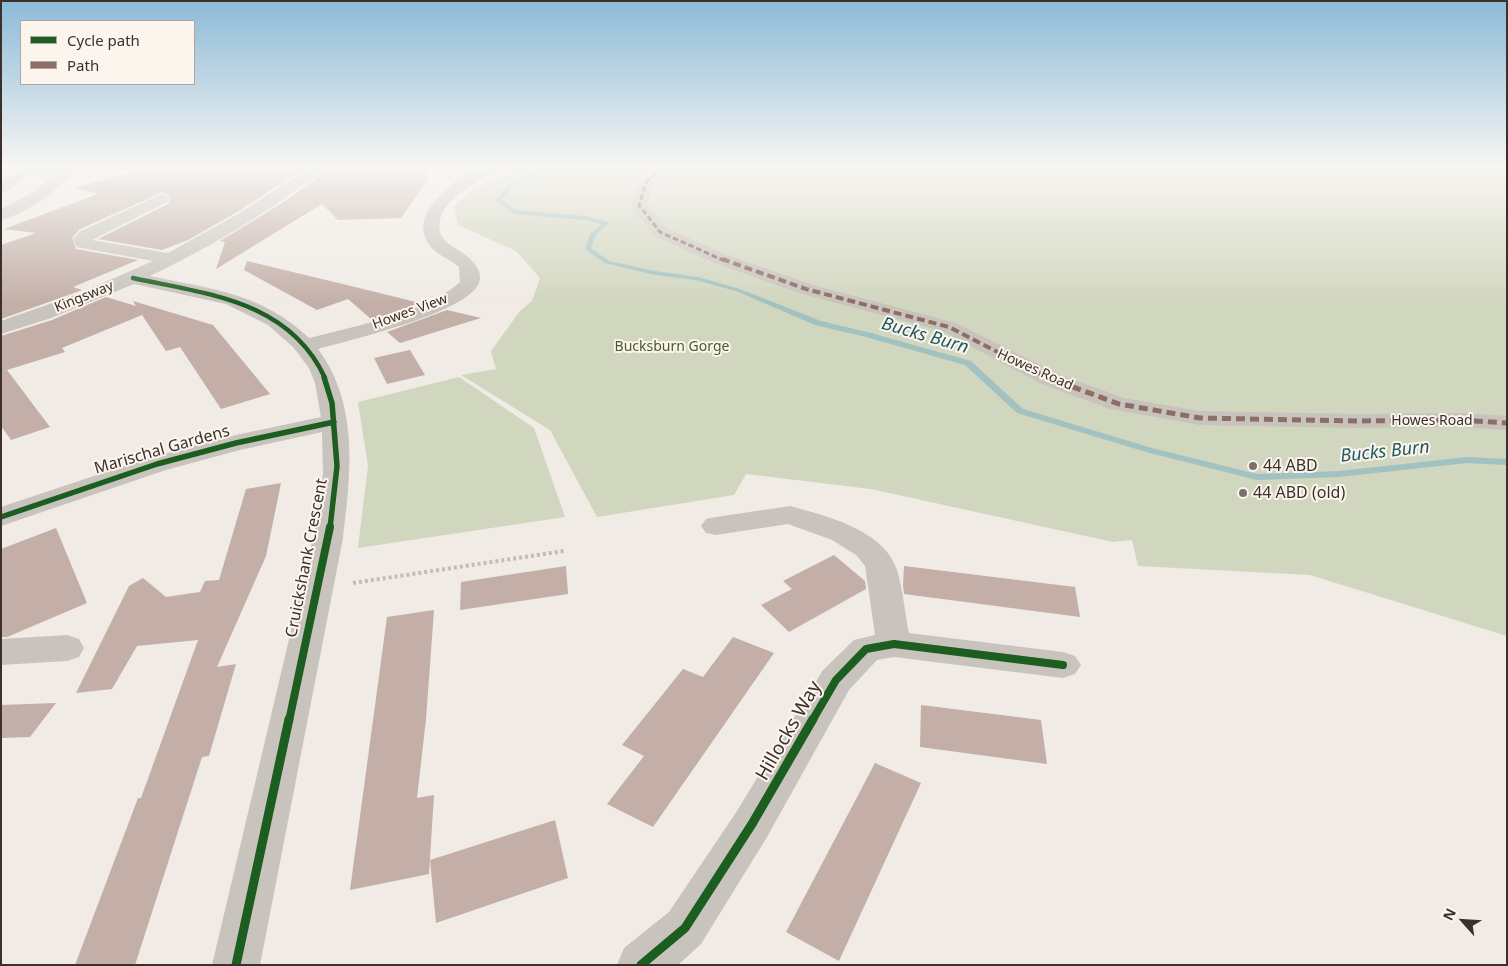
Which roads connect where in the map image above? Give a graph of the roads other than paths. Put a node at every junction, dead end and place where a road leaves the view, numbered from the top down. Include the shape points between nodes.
1 (133, 213) edge
2 (252, 213) edge
3 (434, 213) edge
4 (645, 213) edge
5 (173, 259) junction
6 (133, 278) junction
7 (1, 328) edge
8 (306, 346) junction
9 (334, 422) junction
10 (1507, 423) edge
11 (1, 517) edge
12 (716, 526) dead end
13 (894, 644) junction
14 (67, 648) dead end
15 (1, 652) edge
16 (1063, 666) dead end
17 (236, 965) edge
18 (641, 965) edge

1 - 5 street via 87,235 82,243
2 - 5 street, Kingsway
3 - 8 street, Howes View via 430,230 437,245 465,263 470,272 469,284 458,295 436,306
4 - 10 street, Howes Road via 660,232 718,258 806,289 949,327 1050,379 1119,404 1200,418
5 - 6 street, Kingsway
6 - 7 street, Kingsway
6 - 8 street, Cruickshank Crescent via 247,304 281,324
8 - 9 street, Cruickshank Crescent via 320,365 328,384
9 - 11 street, Marischal Gardens via 156,464
9 - 17 street, Cruickshank Crescent via 337,474 328,538
12 - 13 street via 790,515 842,533 867,548 880,565
13 - 16 street, Hillocks Way
13 - 18 street, Hillocks Way via 866,649 836,680 752,824 685,928
14 - 15 street

